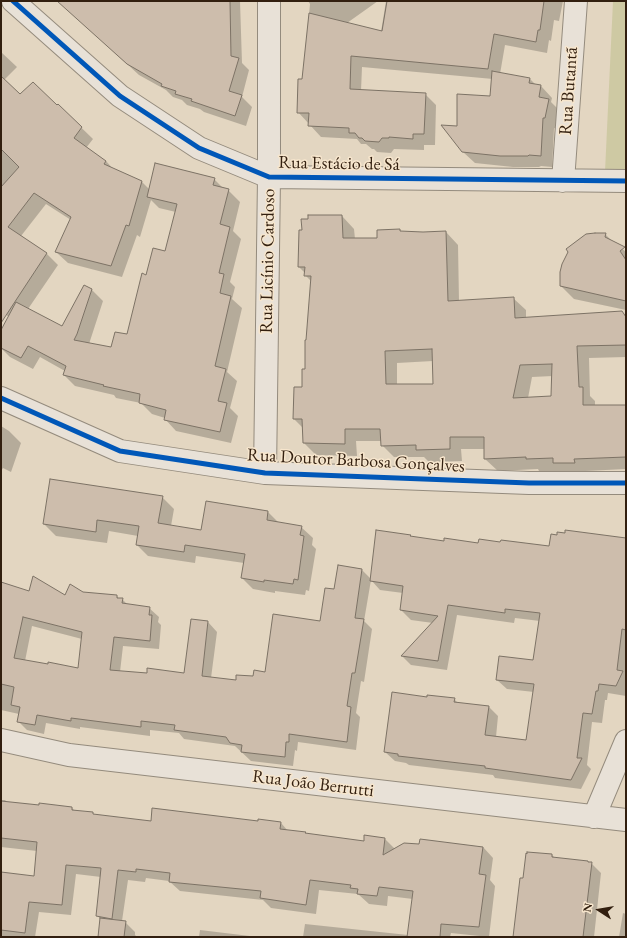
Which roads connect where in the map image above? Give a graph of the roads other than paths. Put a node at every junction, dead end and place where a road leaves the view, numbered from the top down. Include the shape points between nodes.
1 (13, 1) edge
2 (269, 1) edge
3 (576, 1) edge
4 (269, 177) junction
5 (563, 181) junction
6 (626, 181) edge
7 (1, 398) edge
8 (266, 473) junction
9 (626, 483) edge
10 (1, 740) edge
11 (626, 741) edge
12 (594, 817) junction
13 (626, 820) edge

1 - 4 street, Rua Estácio de Sá via 120,96 199,148
2 - 4 street, Rua Licínio Cardoso
3 - 5 street, Rua Butantã
4 - 5 street, Rua Estácio de Sá
4 - 8 street, Rua Licínio Cardoso
5 - 6 street, Rua Estácio de Sá
7 - 8 street, Rua Doutor Barbosa Gonçalves via 120,451
8 - 9 street, Rua Doutor Barbosa Gonçalves via 529,483
10 - 12 street, Rua João Berrutti via 69,755
11 - 12 street
12 - 13 street, Rua João Berrutti

